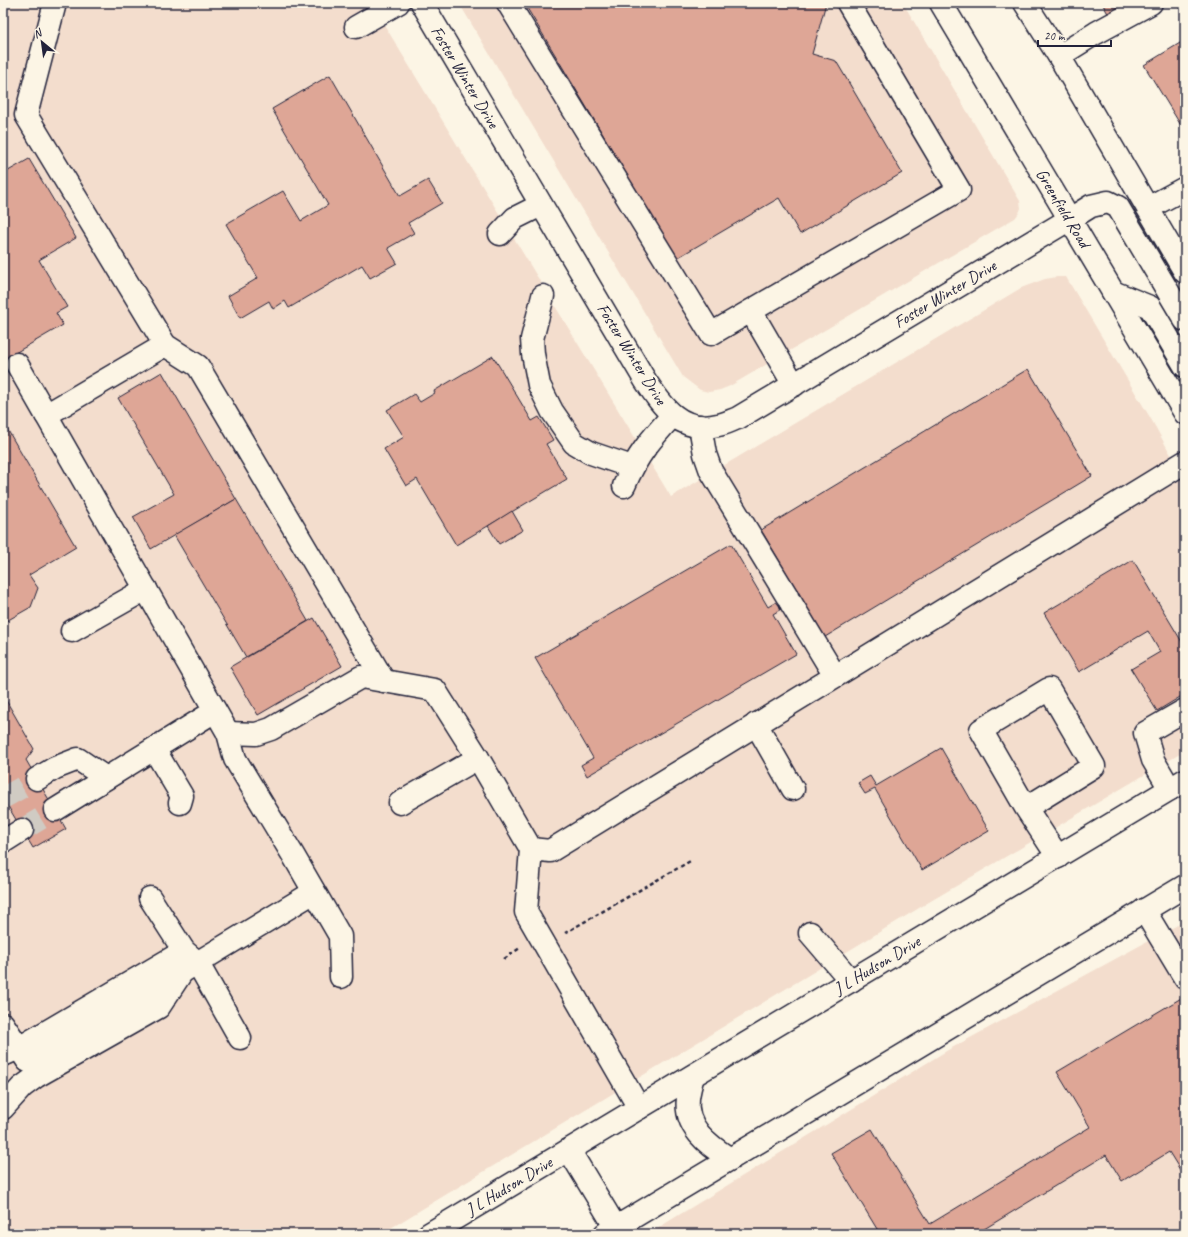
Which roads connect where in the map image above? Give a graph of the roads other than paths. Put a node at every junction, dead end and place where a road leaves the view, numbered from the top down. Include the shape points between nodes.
1 (55, 3) edge
2 (398, 3) edge
3 (422, 3) edge
4 (508, 3) edge
5 (848, 3) edge
6 (941, 3) edge
7 (1025, 3) edge
8 (1151, 3) edge
9 (356, 27) dead end
10 (1059, 56) junction
11 (1185, 188) edge
12 (541, 205) junction
13 (1148, 208) junction
14 (1070, 219) junction
15 (500, 234) dead end
16 (1185, 272) edge
17 (1113, 292) junction
18 (543, 296) dead end
19 (751, 311) junction
20 (1185, 320) edge
21 (165, 345) junction
22 (17, 364) dead end
23 (1185, 366) edge
24 (794, 385) junction
25 (1185, 413) edge
26 (46, 415) junction
27 (673, 415) junction
28 (700, 426) junction
29 (1185, 462) edge
30 (146, 589) junction
31 (72, 631) dead end
32 (835, 676) junction
33 (384, 681) junction
34 (1185, 710) edge
35 (215, 711) junction
36 (756, 724) junction
37 (228, 733) junction
38 (154, 749) junction
39 (482, 763) junction
40 (106, 778) junction
41 (37, 779) tunnel mouth
42 (1178, 784) edge
43 (793, 789) dead end
44 (180, 803) dead end
45 (403, 808) dead end
46 (1026, 808) junction
47 (55, 810) tunnel mouth
48 (22, 830) tunnel mouth
49 (3, 842) edge
50 (531, 849) junction
51 (1058, 857) junction
52 (1185, 886) edge
53 (314, 892) junction
54 (150, 898) dead end
55 (1144, 910) junction
56 (810, 933) dead end
57 (188, 962) junction
58 (341, 977) dead end
59 (1185, 978) edge
60 (850, 980) junction
61 (3, 1024) edge
62 (240, 1038) dead end
63 (22, 1060) edge
64 (693, 1076) junction
65 (3, 1108) edge
66 (639, 1108) junction
67 (569, 1150) junction
68 (730, 1159) junction
69 (611, 1231) edge
70 (432, 1233) edge

1 - 21 street via 26,115
2 - 9 street
3 - 12 street, Foster Winter Drive
4 - 19 street via 712,334
5 - 19 street via 959,190
6 - 14 street, Greenfield Road
7 - 10 street
8 - 10 street
10 - 13 street
11 - 13 street
12 - 15 street via 515,218
12 - 27 street, Foster Winter Drive via 649,386 665,409
13 - 16 street
14 - 17 street, Greenfield Road
14 - 20 street, Foster Winter Drive via 1091,206 1108,202 1118,207
14 - 24 street, Foster Winter Drive
17 - 23 street via 1150,307
17 - 25 street, Greenfield Road
18 - 27 street via 532,339 539,385 552,411 574,443 628,476 648,442
19 - 24 street
21 - 26 street
21 - 33 street via 198,366
22 - 26 street
24 - 28 street, Foster Winter Drive via 738,418 717,426
26 - 30 street
27 - 28 street, Foster Winter Drive via 685,423
28 - 32 street via 711,471
29 - 32 street
30 - 31 street
30 - 35 street
32 - 36 street
33 - 37 street via 361,677 271,729 256,734
33 - 39 street via 435,690
34 - 42 street via 1145,733 1153,760
35 - 37 street
35 - 38 street
36 - 43 street
36 - 50 street via 550,851
37 - 53 street via 235,759
38 - 40 street
38 - 44 street via 182,796
39 - 45 street
39 - 50 street
40 - 41 street via 78,759
40 - 47 street
42 - 51 street, J L Hudson Drive
46 - 46 street via 981,730 1050,690 1094,766
46 - 51 street
48 - 49 street
50 - 66 street via 526,912
51 - 60 street, J L Hudson Drive
52 - 55 street, J L Hudson Drive
53 - 57 street
53 - 58 street via 340,936
54 - 57 street
55 - 59 street
55 - 68 street, J L Hudson Drive
56 - 60 street
57 - 62 street
57 - 63 street
57 - 63 street via 159,1007
60 - 64 street, J L Hudson Drive
61 - 63 street
63 - 65 street via 22,1086
64 - 66 street, J L Hudson Drive
64 - 68 street via 688,1099 689,1118 709,1145
66 - 67 street, J L Hudson Drive
67 - 69 street, J L Hudson Drive
67 - 70 street, J L Hudson Drive
68 - 69 street, J L Hudson Drive

